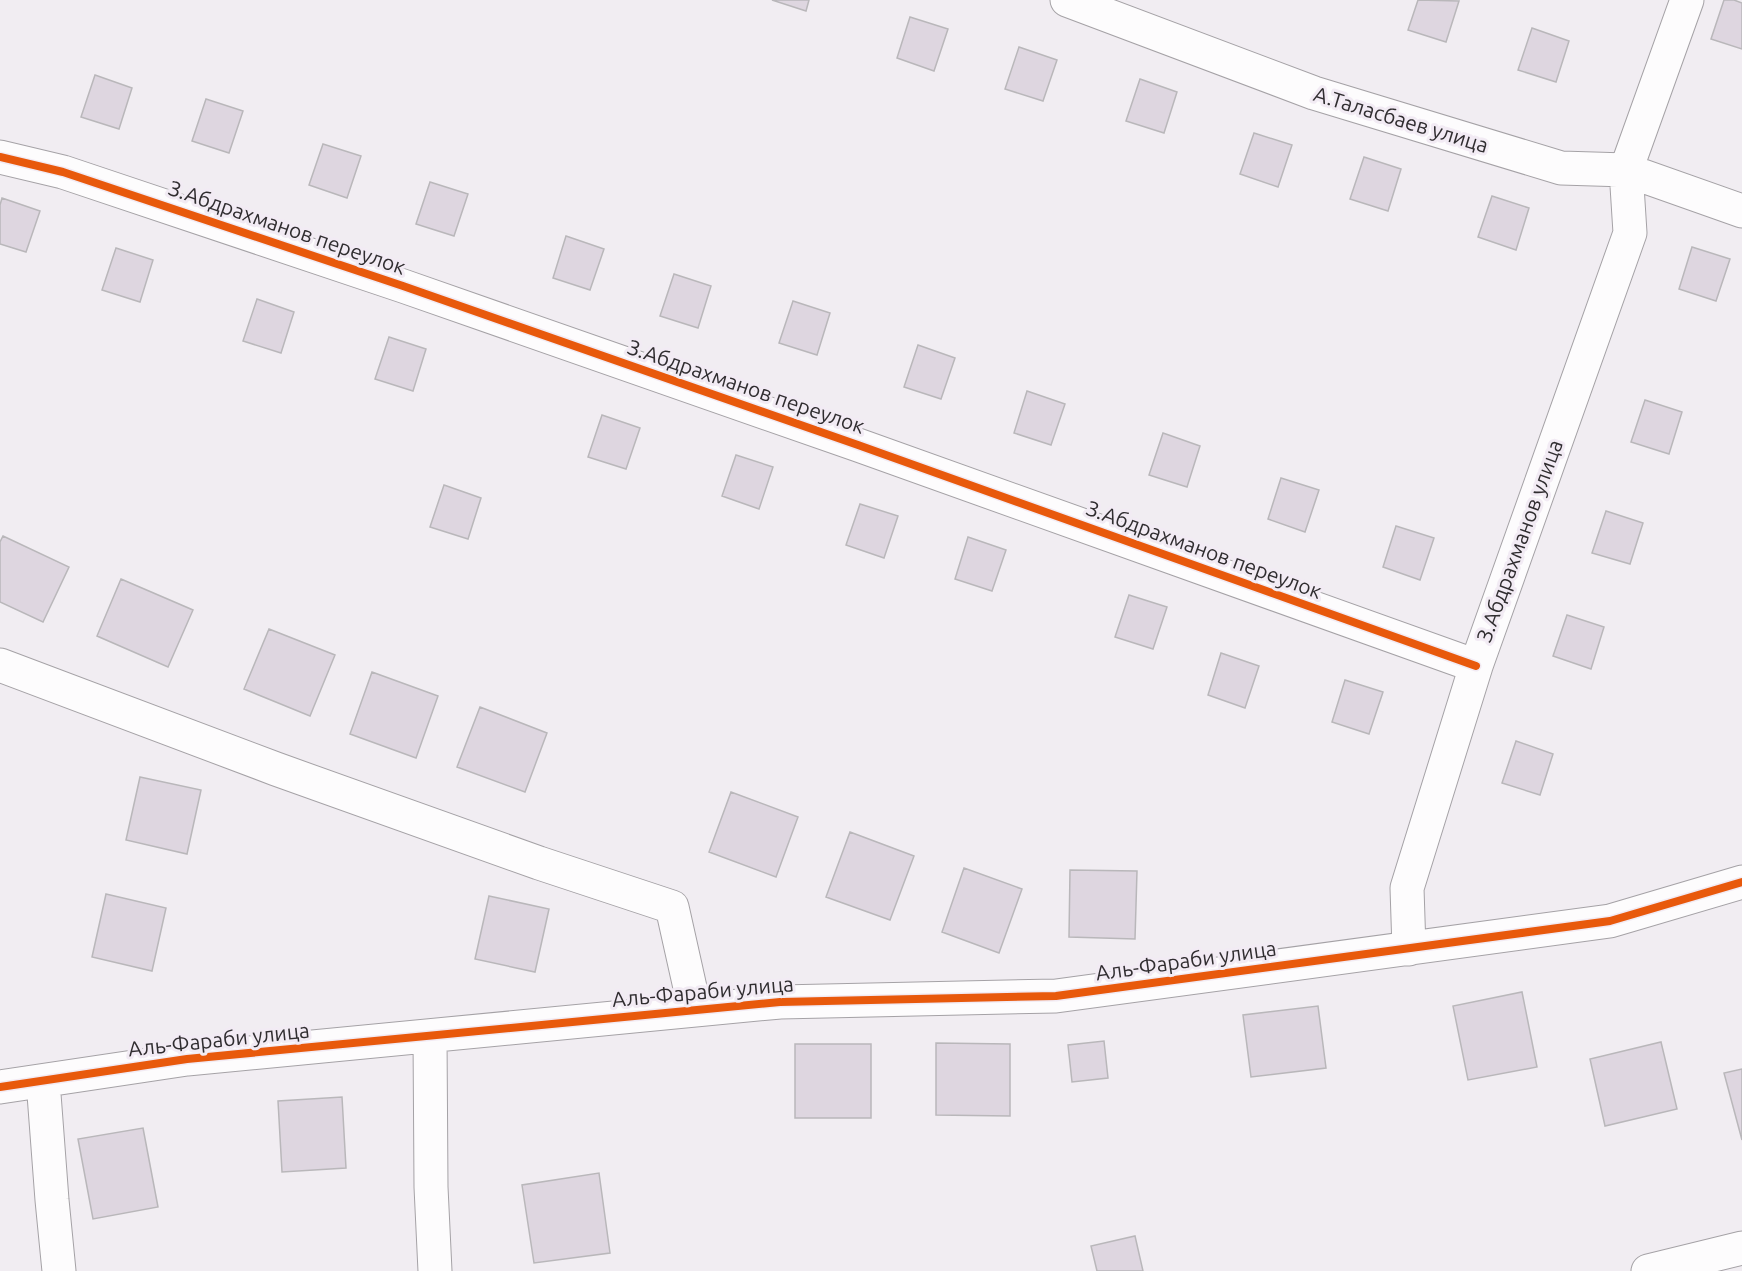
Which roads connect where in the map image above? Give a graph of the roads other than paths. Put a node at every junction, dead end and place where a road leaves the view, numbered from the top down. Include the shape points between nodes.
1 (1067, 0) edge
2 (1687, 0) edge
3 (0, 157) edge
4 (1626, 170) junction
5 (1742, 211) edge
6 (0, 665) edge
7 (1476, 666) junction
8 (1742, 882) edge
9 (1409, 948) junction
10 (695, 1010) junction
11 (430, 1036) junction
12 (43, 1081) junction
13 (0, 1087) edge
14 (1742, 1248) edge
15 (59, 1271) edge
16 (435, 1271) edge
17 (1648, 1271) edge

1 - 4 street, А.Таласбаев улица via 1336,100 1561,168
2 - 4 street
3 - 7 street, З.Абдрахманов переулок via 63,172 403,286
4 - 5 street, А.Таласбаев улица
4 - 7 street, З.Абдрахманов улица via 1630,233
6 - 10 street, Аль-Фараби улица via 276,769 672,907
7 - 9 street, З.Абдрахманов улица via 1407,888
8 - 9 street via 1610,921
9 - 10 street, Аль-Фараби улица via 1056,996 780,1002
10 - 11 street, Аль-Фараби улица
11 - 12 street, Аль-Фараби улица via 187,1059
11 - 16 street
12 - 13 street, Аль-Фараби улица
12 - 15 street
14 - 17 street

